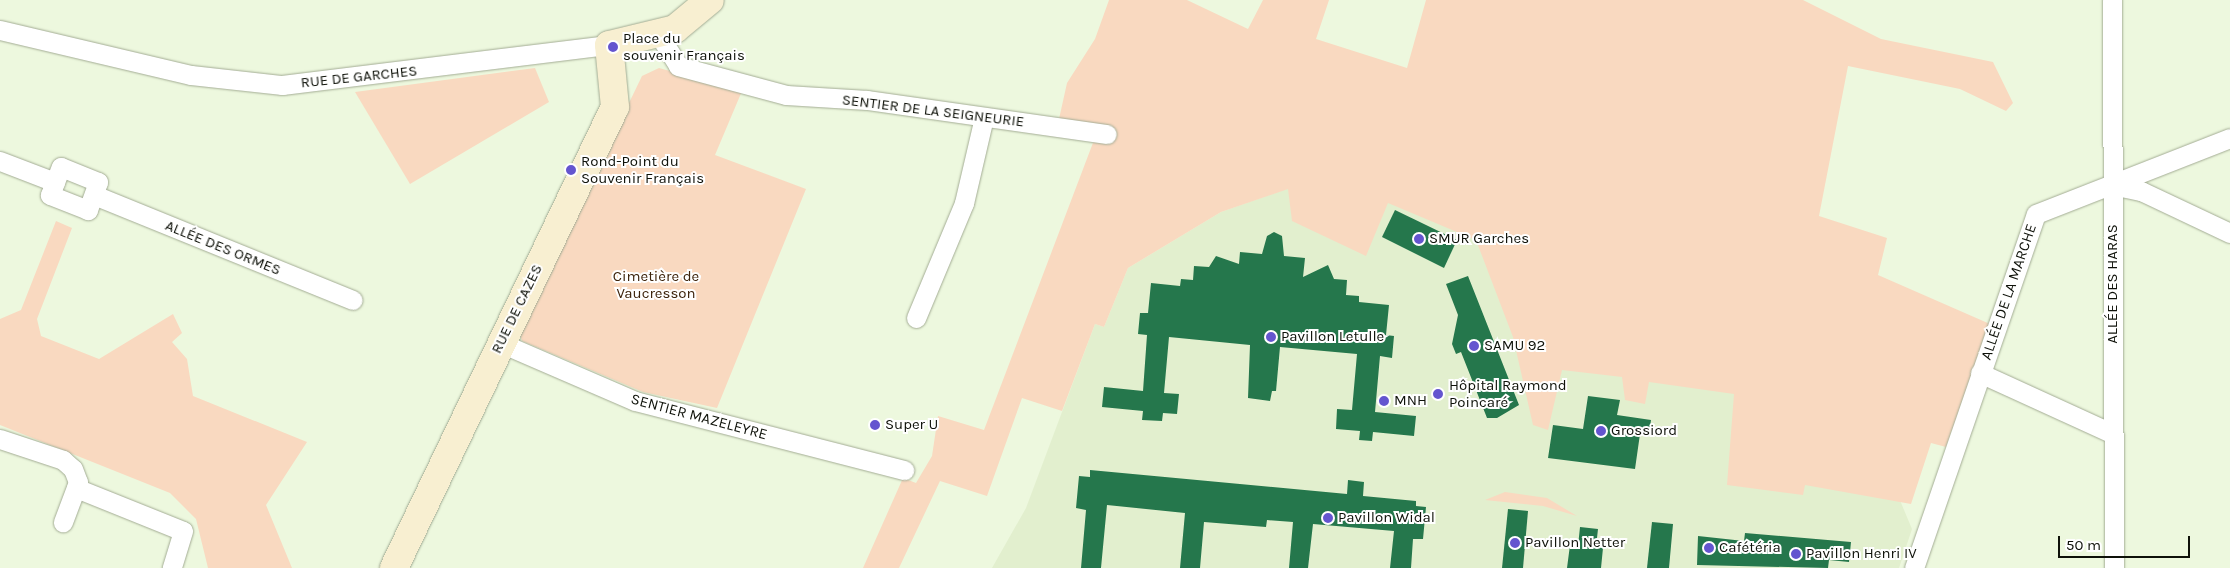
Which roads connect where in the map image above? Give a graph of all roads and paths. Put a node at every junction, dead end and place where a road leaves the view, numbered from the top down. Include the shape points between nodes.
1 (710, 0) edge
2 (2112, 0) edge
3 (0, 30) edge
4 (659, 35) junction
5 (609, 45) junction
6 (984, 117) junction
7 (1107, 134) dead end
8 (2230, 138) edge
9 (0, 161) edge
10 (2112, 185) junction
11 (2230, 233) edge
12 (353, 300) dead end
13 (916, 318) dead end
14 (501, 342) junction
15 (1980, 373) junction
16 (2113, 434) junction
17 (0, 439) edge
18 (904, 470) dead end
19 (76, 488) junction
20 (63, 522) dead end
21 (172, 568) edge
22 (394, 568) edge
23 (1914, 568) edge
24 (2114, 568) edge

1 - 4 street, RUE DE GARCHES via 686,22
2 - 10 street, ALLÉE DES HARAS
3 - 5 street, RUE DE GARCHES via 191,75 282,85
4 - 5 street, RUE DE GARCHES
4 - 6 street, SENTIER DE LA SEIGNEURIE via 678,66 772,92 867,100
5 - 14 street, RUE DE CAZES via 614,107
6 - 7 street, SENTIER DE LA SEIGNEURIE
6 - 13 street via 964,203
8 - 10 street, ALLÉE DE LA MARCHE
9 - 12 street, ALLÉE DES ORMES via 55,182 61,168 98,182 94,195
10 - 11 street via 2140,191
10 - 15 street, ALLÉE DE LA MARCHE via 2036,214
10 - 16 street, ALLÉE DES HARAS
14 - 18 street, SENTIER MAZELEYRE via 635,401
14 - 22 street, RUE DE CAZES
15 - 16 street
15 - 23 street, ALLÉE DE LA MARCHE
16 - 24 street, ALLÉE DES HARAS
17 - 19 street via 63,460 74,469
19 - 20 street
19 - 21 street via 183,531

